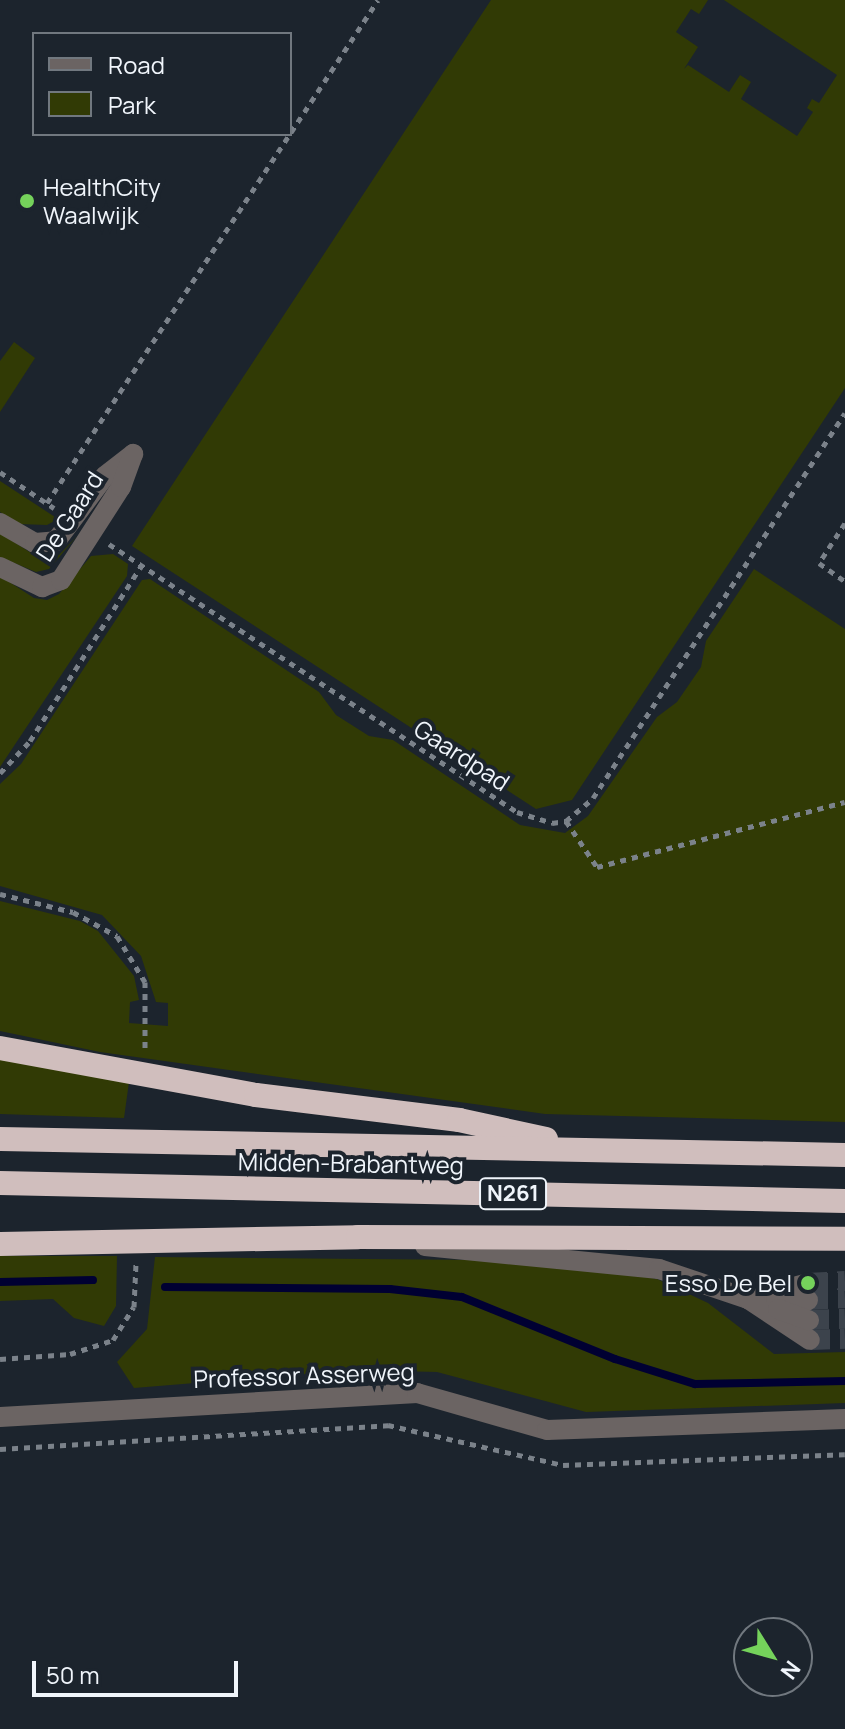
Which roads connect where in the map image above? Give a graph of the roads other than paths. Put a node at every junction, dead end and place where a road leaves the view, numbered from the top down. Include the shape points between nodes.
1 (0, 523) edge
2 (0, 567) edge
3 (0, 1048) edge
4 (0, 1139) edge
5 (598, 1150) junction
6 (845, 1155) edge
7 (0, 1183) edge
8 (845, 1201) edge
9 (358, 1237) junction
10 (845, 1239) edge
11 (0, 1244) edge
12 (748, 1299) junction
13 (0, 1417) edge
14 (845, 1419) edge

1 - 2 street, De Gaard via 47,544 63,536 105,476 133,454 94,534 52,585 27,584
3 - 5 highway, N261 via 256,1095 459,1120
4 - 5 highway, Midden-Brabantweg / N261
5 - 6 highway, Midden-Brabantweg / N261
7 - 8 highway, Midden-Brabantweg / N261
9 - 10 highway, N261
9 - 11 highway, N261
9 - 12 street, N261 via 659,1269
12 - 12 street, N261 via 809,1311
13 - 14 street, Professor Asserweg via 417,1393 547,1430

